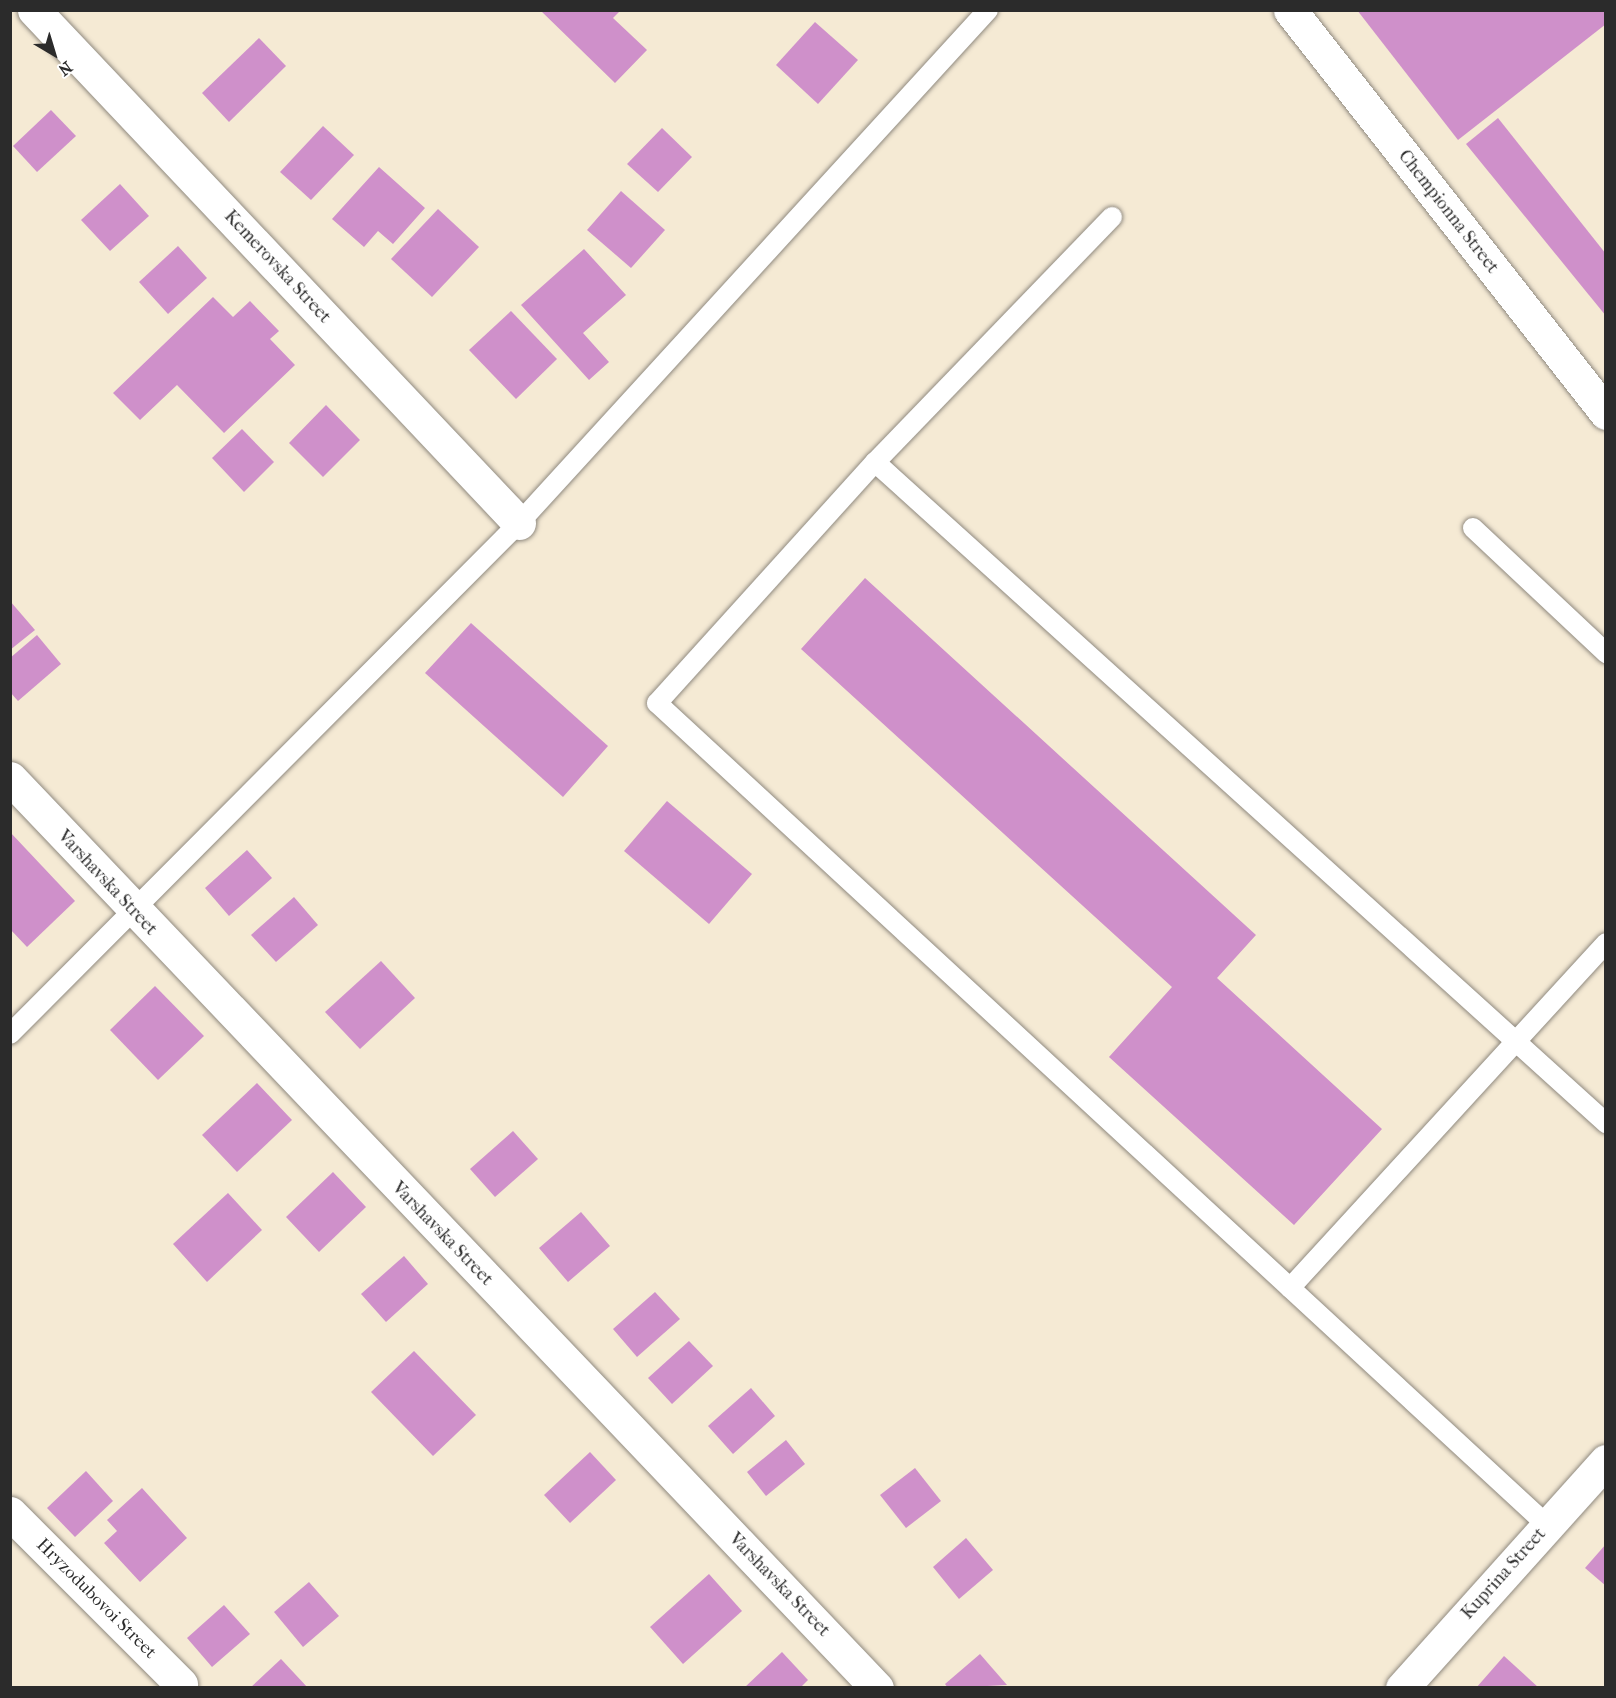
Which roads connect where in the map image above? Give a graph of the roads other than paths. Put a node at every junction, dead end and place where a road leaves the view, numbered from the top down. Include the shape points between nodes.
1 (34, 10) edge
2 (988, 10) edge
3 (1290, 10) edge
4 (1112, 217) dead end
5 (1605, 413) edge
6 (875, 462) junction
7 (519, 523) junction
8 (1473, 528) dead end
9 (1605, 653) edge
10 (10, 778) edge
11 (135, 914) junction
12 (1605, 943) edge
13 (10, 1034) edge
14 (1515, 1042) junction
15 (1605, 1123) edge
16 (1290, 1288) junction
17 (1605, 1461) edge
18 (10, 1514) edge
19 (1547, 1525) junction
20 (181, 1684) dead end
21 (877, 1688) edge
22 (1402, 1688) edge

1 - 7 street, Kemerovska Street
2 - 7 lane
3 - 5 street, Chempionna Street
4 - 6 lane
6 - 14 lane
6 - 16 lane via 657,703
7 - 11 lane
8 - 9 lane
10 - 11 street, Varshavska Street
11 - 13 lane
11 - 21 street, Varshavska Street
12 - 14 lane
14 - 15 lane
14 - 16 lane
16 - 19 lane
17 - 19 street, Kuprina Street
18 - 20 street, Hryzodubovoi Street
19 - 22 street, Kuprina Street

